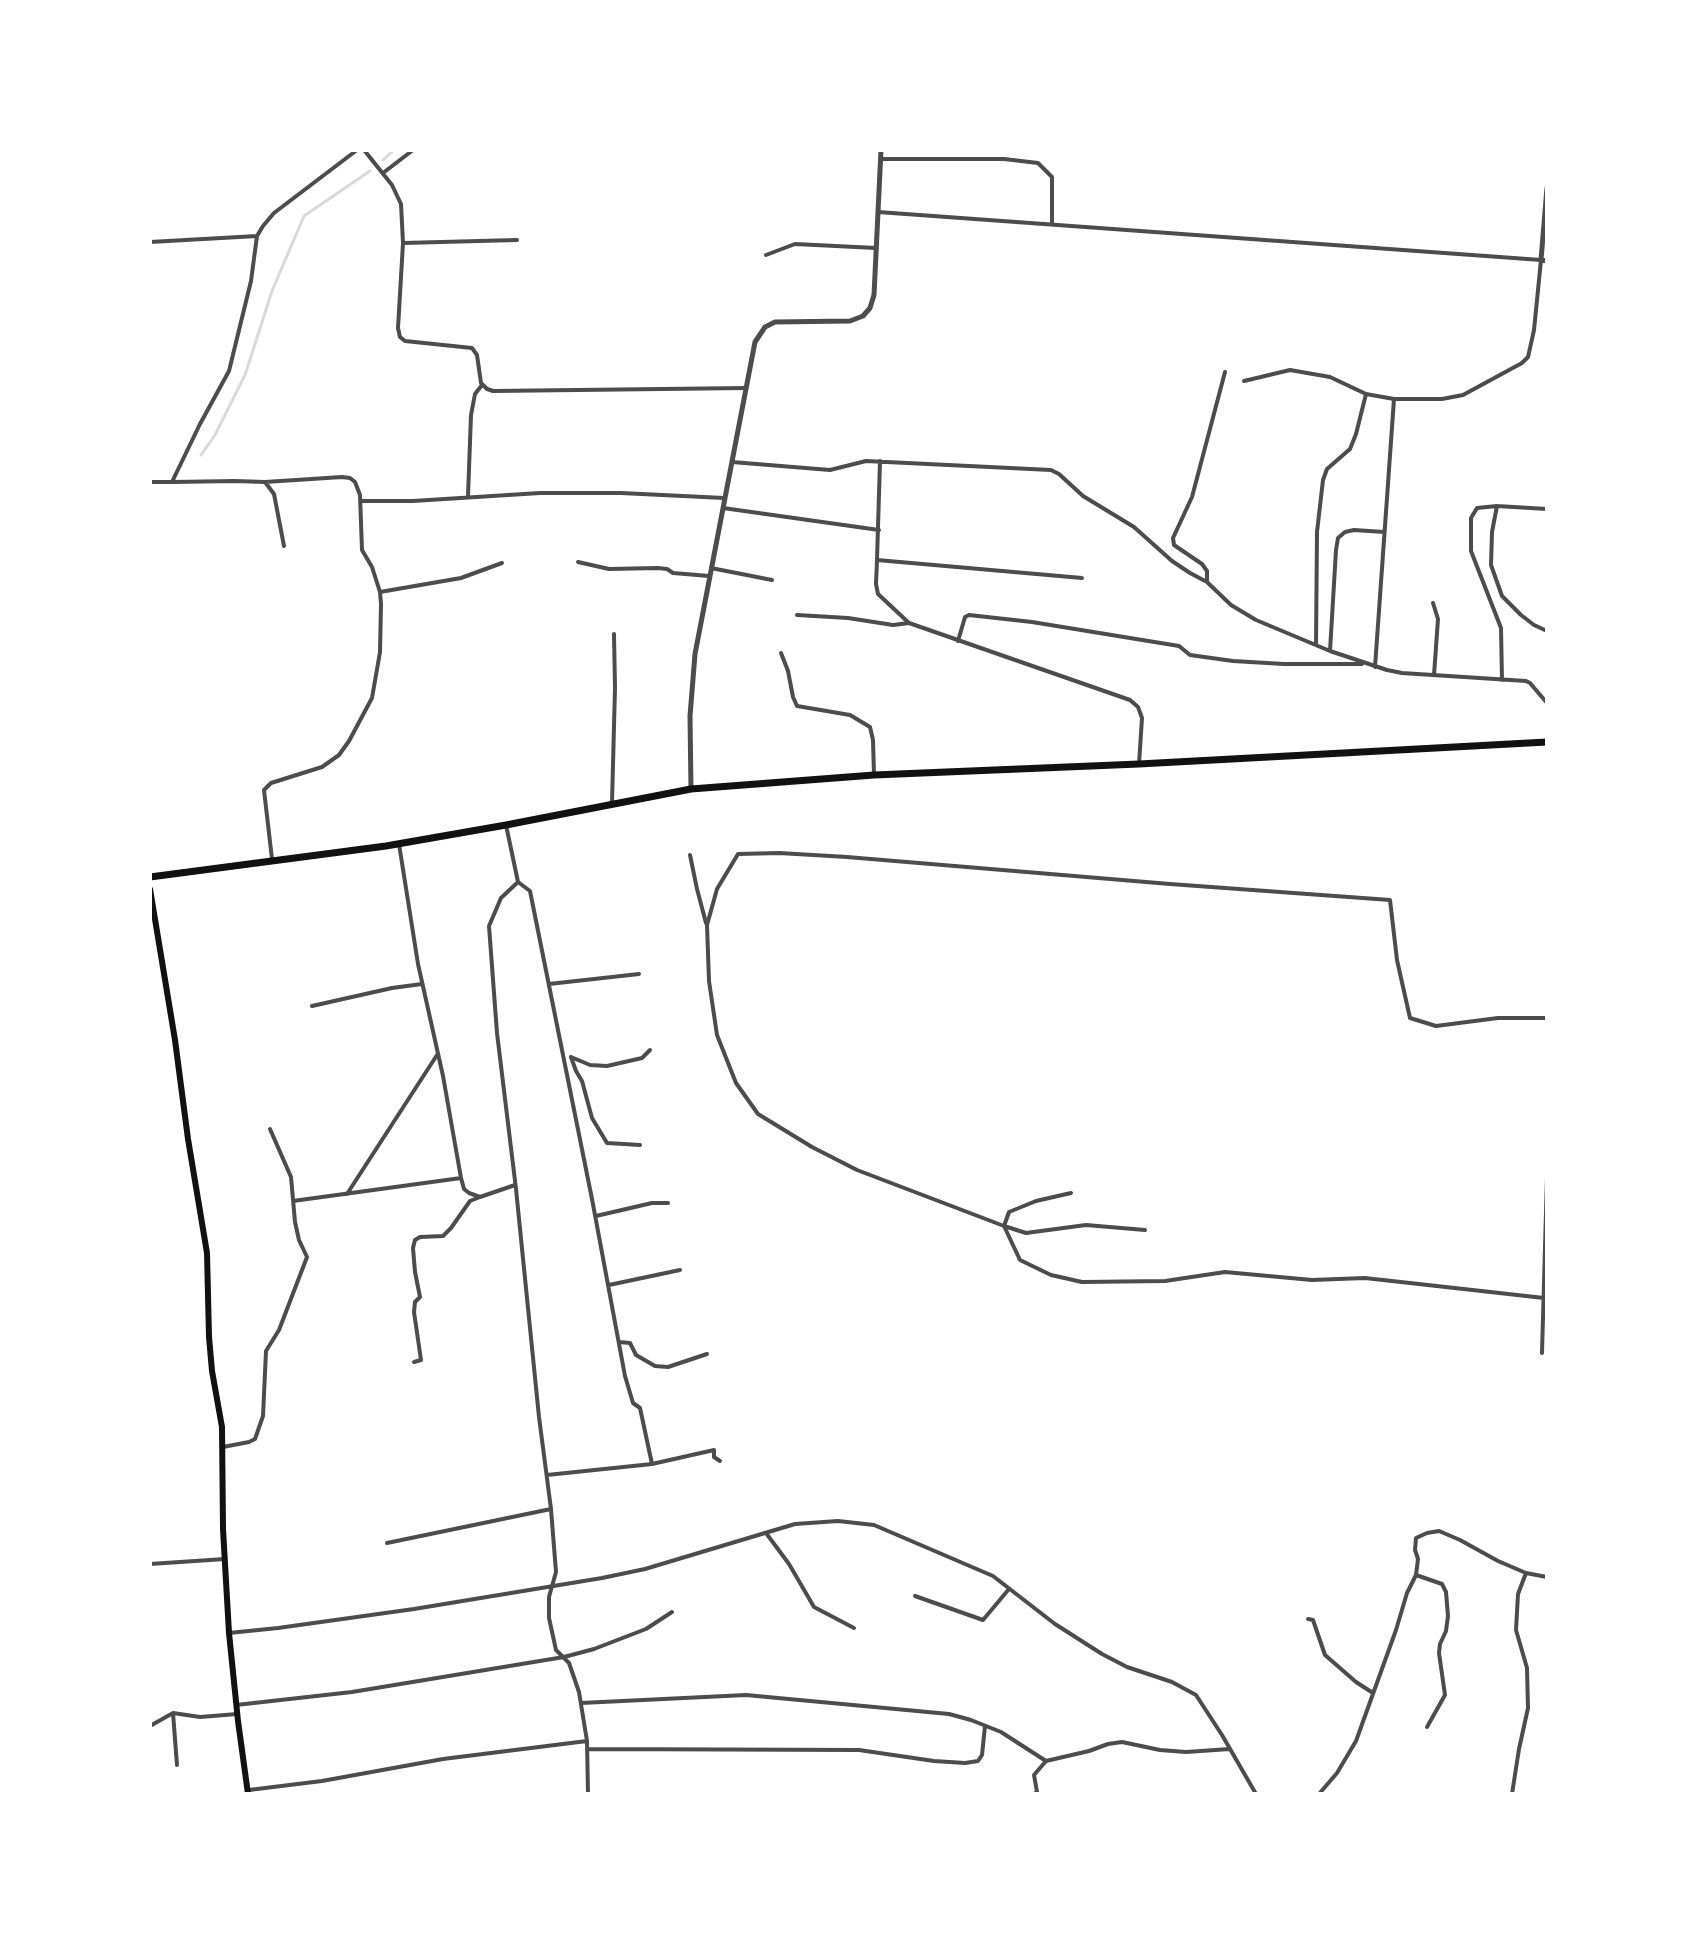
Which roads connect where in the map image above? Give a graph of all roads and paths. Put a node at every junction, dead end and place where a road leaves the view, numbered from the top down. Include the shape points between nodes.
1 (357, 150) edge
2 (364, 150) edge
3 (413, 150) edge
4 (881, 150) edge
5 (881, 159) junction
6 (383, 173) junction
7 (1547, 188) edge
8 (878, 212) junction
9 (1052, 224) junction
10 (257, 236) junction
11 (517, 240) dead end
12 (150, 242) edge
13 (403, 243) junction
14 (876, 248) junction
15 (766, 255) dead end
16 (1544, 260) edge
17 (1225, 372) dead end
18 (1244, 381) dead end
19 (482, 385) junction
20 (746, 388) junction
21 (1366, 394) junction
22 (1394, 399) junction
23 (880, 461) junction
24 (732, 462) junction
25 (150, 482) edge
26 (172, 482) junction
27 (265, 482) junction
28 (468, 497) junction
29 (724, 498) junction
30 (360, 501) junction
31 (1497, 506) junction
32 (723, 508) junction
33 (1547, 509) edge
34 (879, 530) junction
35 (1385, 532) junction
36 (284, 546) dead end
37 (877, 560) junction
38 (578, 562) dead end
39 (502, 563) dead end
40 (711, 568) junction
41 (709, 576) junction
42 (1082, 578) dead end
43 (772, 580) dead end
44 (1207, 582) junction
45 (380, 592) junction
46 (1433, 603) dead end
47 (797, 615) dead end
48 (909, 623) junction
49 (1547, 631) edge
50 (614, 634) dead end
51 (958, 641) junction
52 (1316, 645) junction
53 (1330, 651) junction
54 (781, 653) dead end
55 (1366, 664) junction
56 (1375, 667) junction
57 (1434, 675) junction
58 (1502, 680) junction
59 (1547, 703) edge
60 (1547, 742) edge
61 (1139, 764) junction
62 (874, 775) junction
63 (691, 789) junction
64 (612, 803) junction
65 (506, 825) junction
66 (399, 844) junction
67 (690, 855) dead end
68 (272, 860) junction
69 (150, 877) edge
70 (518, 882) junction
71 (150, 889) edge
72 (707, 925) junction
73 (639, 974) dead end
74 (422, 984) junction
75 (549, 984) junction
76 (312, 1006) dead end
77 (1547, 1018) edge
78 (650, 1050) dead end
79 (563, 1051) junction
80 (437, 1054) junction
81 (571, 1057) junction
82 (270, 1129) dead end
83 (640, 1145) dead end
84 (1547, 1177) edge
85 (461, 1178) junction
86 (515, 1185) junction
87 (1071, 1193) dead end
88 (347, 1194) junction
89 (480, 1197) junction
90 (293, 1201) junction
91 (668, 1203) dead end
92 (596, 1216) junction
93 (1004, 1226) junction
94 (1145, 1230) dead end
95 (680, 1270) dead end
96 (609, 1285) junction
97 (1544, 1298) junction
98 (619, 1342) junction
99 (1542, 1353) dead end
100 (707, 1354) dead end
101 (414, 1362) dead end
102 (223, 1447) junction
103 (720, 1461) dead end
104 (652, 1464) junction
105 (547, 1475) junction
106 (551, 1509) junction
107 (766, 1533) junction
108 (387, 1543) dead end
109 (225, 1559) junction
110 (150, 1564) edge
111 (1526, 1573) junction
112 (1416, 1575) junction
113 (1547, 1577) edge
114 (553, 1586) junction
115 (1009, 1589) junction
116 (915, 1596) dead end
117 (672, 1612) dead end
118 (1308, 1619) dead end
119 (854, 1628) dead end
120 (229, 1633) junction
121 (564, 1657) junction
122 (1373, 1693) junction
123 (581, 1703) junction
124 (236, 1705) junction
125 (173, 1713) junction
126 (237, 1714) junction
127 (985, 1725) junction
128 (150, 1726) edge
129 (1427, 1727) dead end
130 (587, 1741) junction
131 (587, 1749) junction
132 (1230, 1749) junction
133 (1046, 1761) junction
134 (177, 1765) dead end
135 (248, 1792) edge
136 (588, 1794) edge
137 (1034, 1794) edge
138 (1256, 1794) edge
139 (1319, 1794) edge
140 (1512, 1794) edge

1 - 10 street via 274,213
2 - 6 street
3 - 6 street
4 - 5 street
5 - 8 street
5 - 9 street via 1038,163 1052,177
6 - 13 street via 400,201
7 - 16 street
8 - 9 street
8 - 14 street
9 - 16 street
10 - 12 street
10 - 26 street via 229,371
11 - 13 street
13 - 19 street via 400,337 409,343 472,348
14 - 15 street via 795,244
14 - 20 street via 874,299 864,315 847,321 767,326 755,342
16 - 22 street via 1534,330 1522,363 1453,398
17 - 44 street via 1192,497 1173,538 1174,545 1202,564
18 - 21 street via 1290,370 1330,377
19 - 20 street via 497,392
19 - 28 street via 471,415
20 - 24 street
21 - 22 street
21 - 52 street via 1350,449 1327,469 1323,480
22 - 35 street
23 - 24 street via 830,470
23 - 34 street
23 - 44 street via 1055,471
24 - 29 street
25 - 26 street
26 - 27 street
27 - 30 street via 348,477 358,487
27 - 36 street via 274,494
28 - 29 street via 621,493
28 - 30 street
29 - 32 street
30 - 45 street via 362,550
31 - 33 street
31 - 49 street via 1491,565 1502,596
31 - 58 street via 1477,508 1471,518 1471,551 1501,628
32 - 34 street
32 - 40 street
34 - 37 street
35 - 53 street via 1354,530 1338,538
35 - 56 street
37 - 42 street
37 - 48 street via 878,594
38 - 41 street
39 - 45 street via 461,578
40 - 41 street
40 - 43 street
41 - 63 street via 695,654
44 - 52 street via 1256,620
45 - 68 street via 380,652 372,698 349,741 322,767 264,790
46 - 57 street via 1438,619
47 - 48 street
48 - 51 street
50 - 64 street
51 - 55 street via 969,615 1179,646 1192,655 1233,661
51 - 61 street via 1130,700 1142,718
52 - 53 street
53 - 55 street
54 - 62 street via 797,706 850,715 870,727
55 - 56 street
56 - 57 street
57 - 58 street
58 - 59 street via 1530,683
60 - 61 main road
61 - 62 main road
62 - 63 main road
63 - 64 main road
64 - 65 main road
65 - 66 main road
65 - 70 street
66 - 68 main road
66 - 74 street
67 - 72 street
68 - 69 main road
70 - 75 street via 530,891
70 - 86 street via 501,898 489,926
71 - 102 main road via 204,1226 209,1337
72 - 77 street via 717,889 738,854 847,857 1390,900 1410,1018 1436,1026
72 - 93 street via 717,1035 736,1083 758,1114 857,1170
73 - 75 street
74 - 76 street
74 - 80 street
75 - 79 street
78 - 81 street via 642,1058 607,1066
79 - 81 street
79 - 92 street
80 - 85 street
80 - 88 street
81 - 83 street via 592,1118 607,1143
82 - 90 street via 291,1177
84 - 97 street
85 - 88 street
85 - 89 street via 464,1189
86 - 89 street
86 - 105 street
87 - 93 street via 1009,1212
88 - 90 street
89 - 101 street via 470,1201 443,1236 415,1240 420,1297 414,1312 421,1360
90 - 102 street via 307,1257 266,1351 263,1416 255,1439
91 - 92 street
92 - 96 street
93 - 94 street via 1026,1233 1086,1225
93 - 97 street via 1020,1260 1082,1282 1165,1281 1225,1272 1312,1280 1365,1278
95 - 96 street
96 - 98 street
97 - 99 street
98 - 100 street via 630,1343 636,1355 655,1366
98 - 104 street
102 - 109 main road
103 - 104 street via 714,1450
104 - 105 street
105 - 106 street
106 - 108 street
106 - 114 street
107 - 114 street via 645,1569
107 - 115 street via 815,1521 874,1525 993,1576
107 - 119 street via 814,1607
109 - 110 street
109 - 120 main road
111 - 112 street via 1439,1531 1416,1538
111 - 113 street
111 - 140 street via 1518,1594 1516,1630 1527,1668 1528,1708
112 - 122 street
112 - 129 street via 1442,1584 1448,1616 1439,1653 1445,1695
114 - 120 street
114 - 121 street via 549,1618 556,1650
115 - 116 street via 983,1620
115 - 132 street via 1102,1654 1196,1695
117 - 121 street via 646,1629
118 - 122 street via 1313,1620 1325,1655
120 - 124 main road
121 - 123 street
121 - 124 street
122 - 139 street via 1356,1741
123 - 127 street via 746,1695 949,1714
123 - 130 street
124 - 126 main road
125 - 126 street
125 - 128 street
125 - 134 street
126 - 135 main road
127 - 131 street via 982,1755 965,1763 859,1750
127 - 133 street
130 - 131 street
130 - 135 street
131 - 136 street
132 - 133 street via 1186,1752 1122,1742
132 - 138 street
133 - 137 street via 1034,1775

